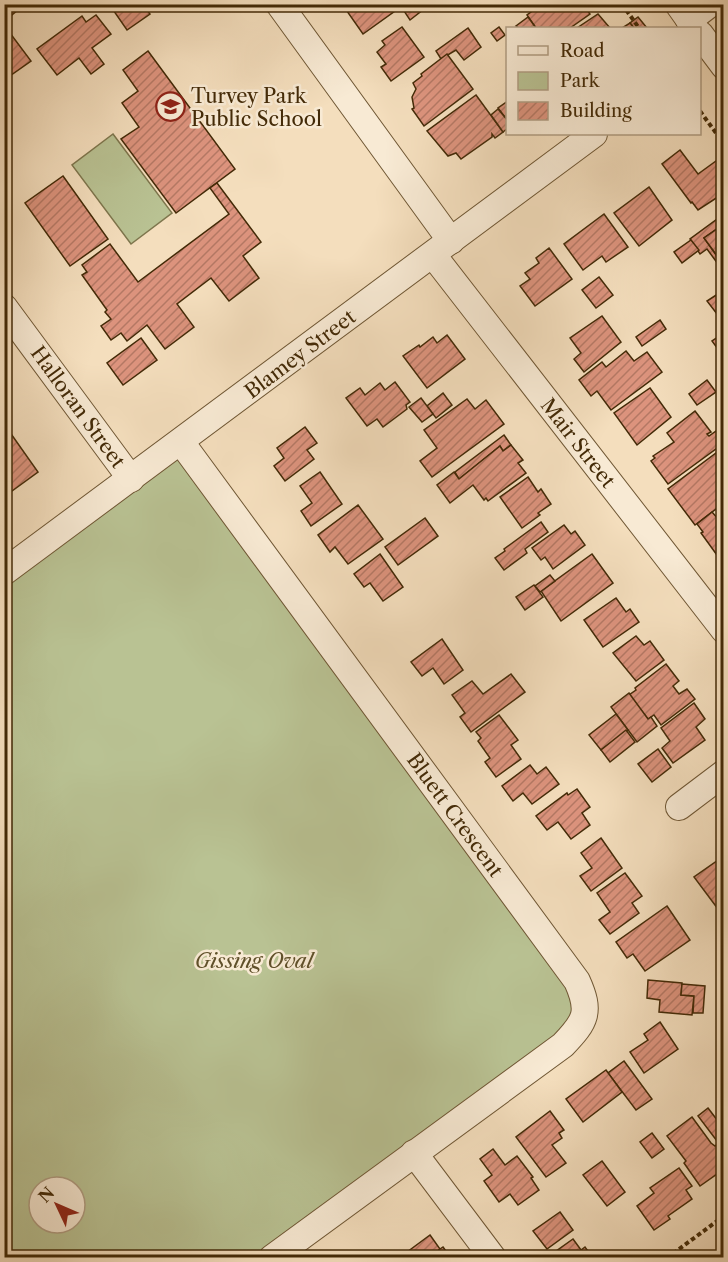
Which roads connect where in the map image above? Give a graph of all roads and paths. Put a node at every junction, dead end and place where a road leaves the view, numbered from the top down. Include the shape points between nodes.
1 (279, 4) edge
2 (622, 4) edge
3 (710, 4) edge
4 (638, 27) edge
5 (694, 27) edge
6 (701, 36) edge
7 (723, 66) edge
8 (701, 114) edge
9 (593, 135) edge
10 (723, 144) edge
11 (442, 248) junction
12 (4, 307) edge
13 (181, 442) junction
14 (131, 479) junction
15 (4, 572) edge
16 (723, 630) edge
17 (723, 773) edge
18 (679, 807) dead end
19 (414, 1153) junction
20 (723, 1216) edge
21 (284, 1254) edge
22 (493, 1257) edge
23 (667, 1257) edge

1 - 11 street, Mair Street
2 - 4 path
3 - 5 street
6 - 7 street
8 - 10 path
9 - 11 street, Blamey Street
11 - 13 street, Blamey Street
11 - 16 street, Mair Street
12 - 14 street, Halloran Street
13 - 14 street, Blamey Street
13 - 19 street, Bluett Crescent via 577,981 585,999 578,1029 563,1045
14 - 15 street, Blamey Street
17 - 18 street
19 - 21 street, Bluett Crescent
19 - 22 street
20 - 23 path

